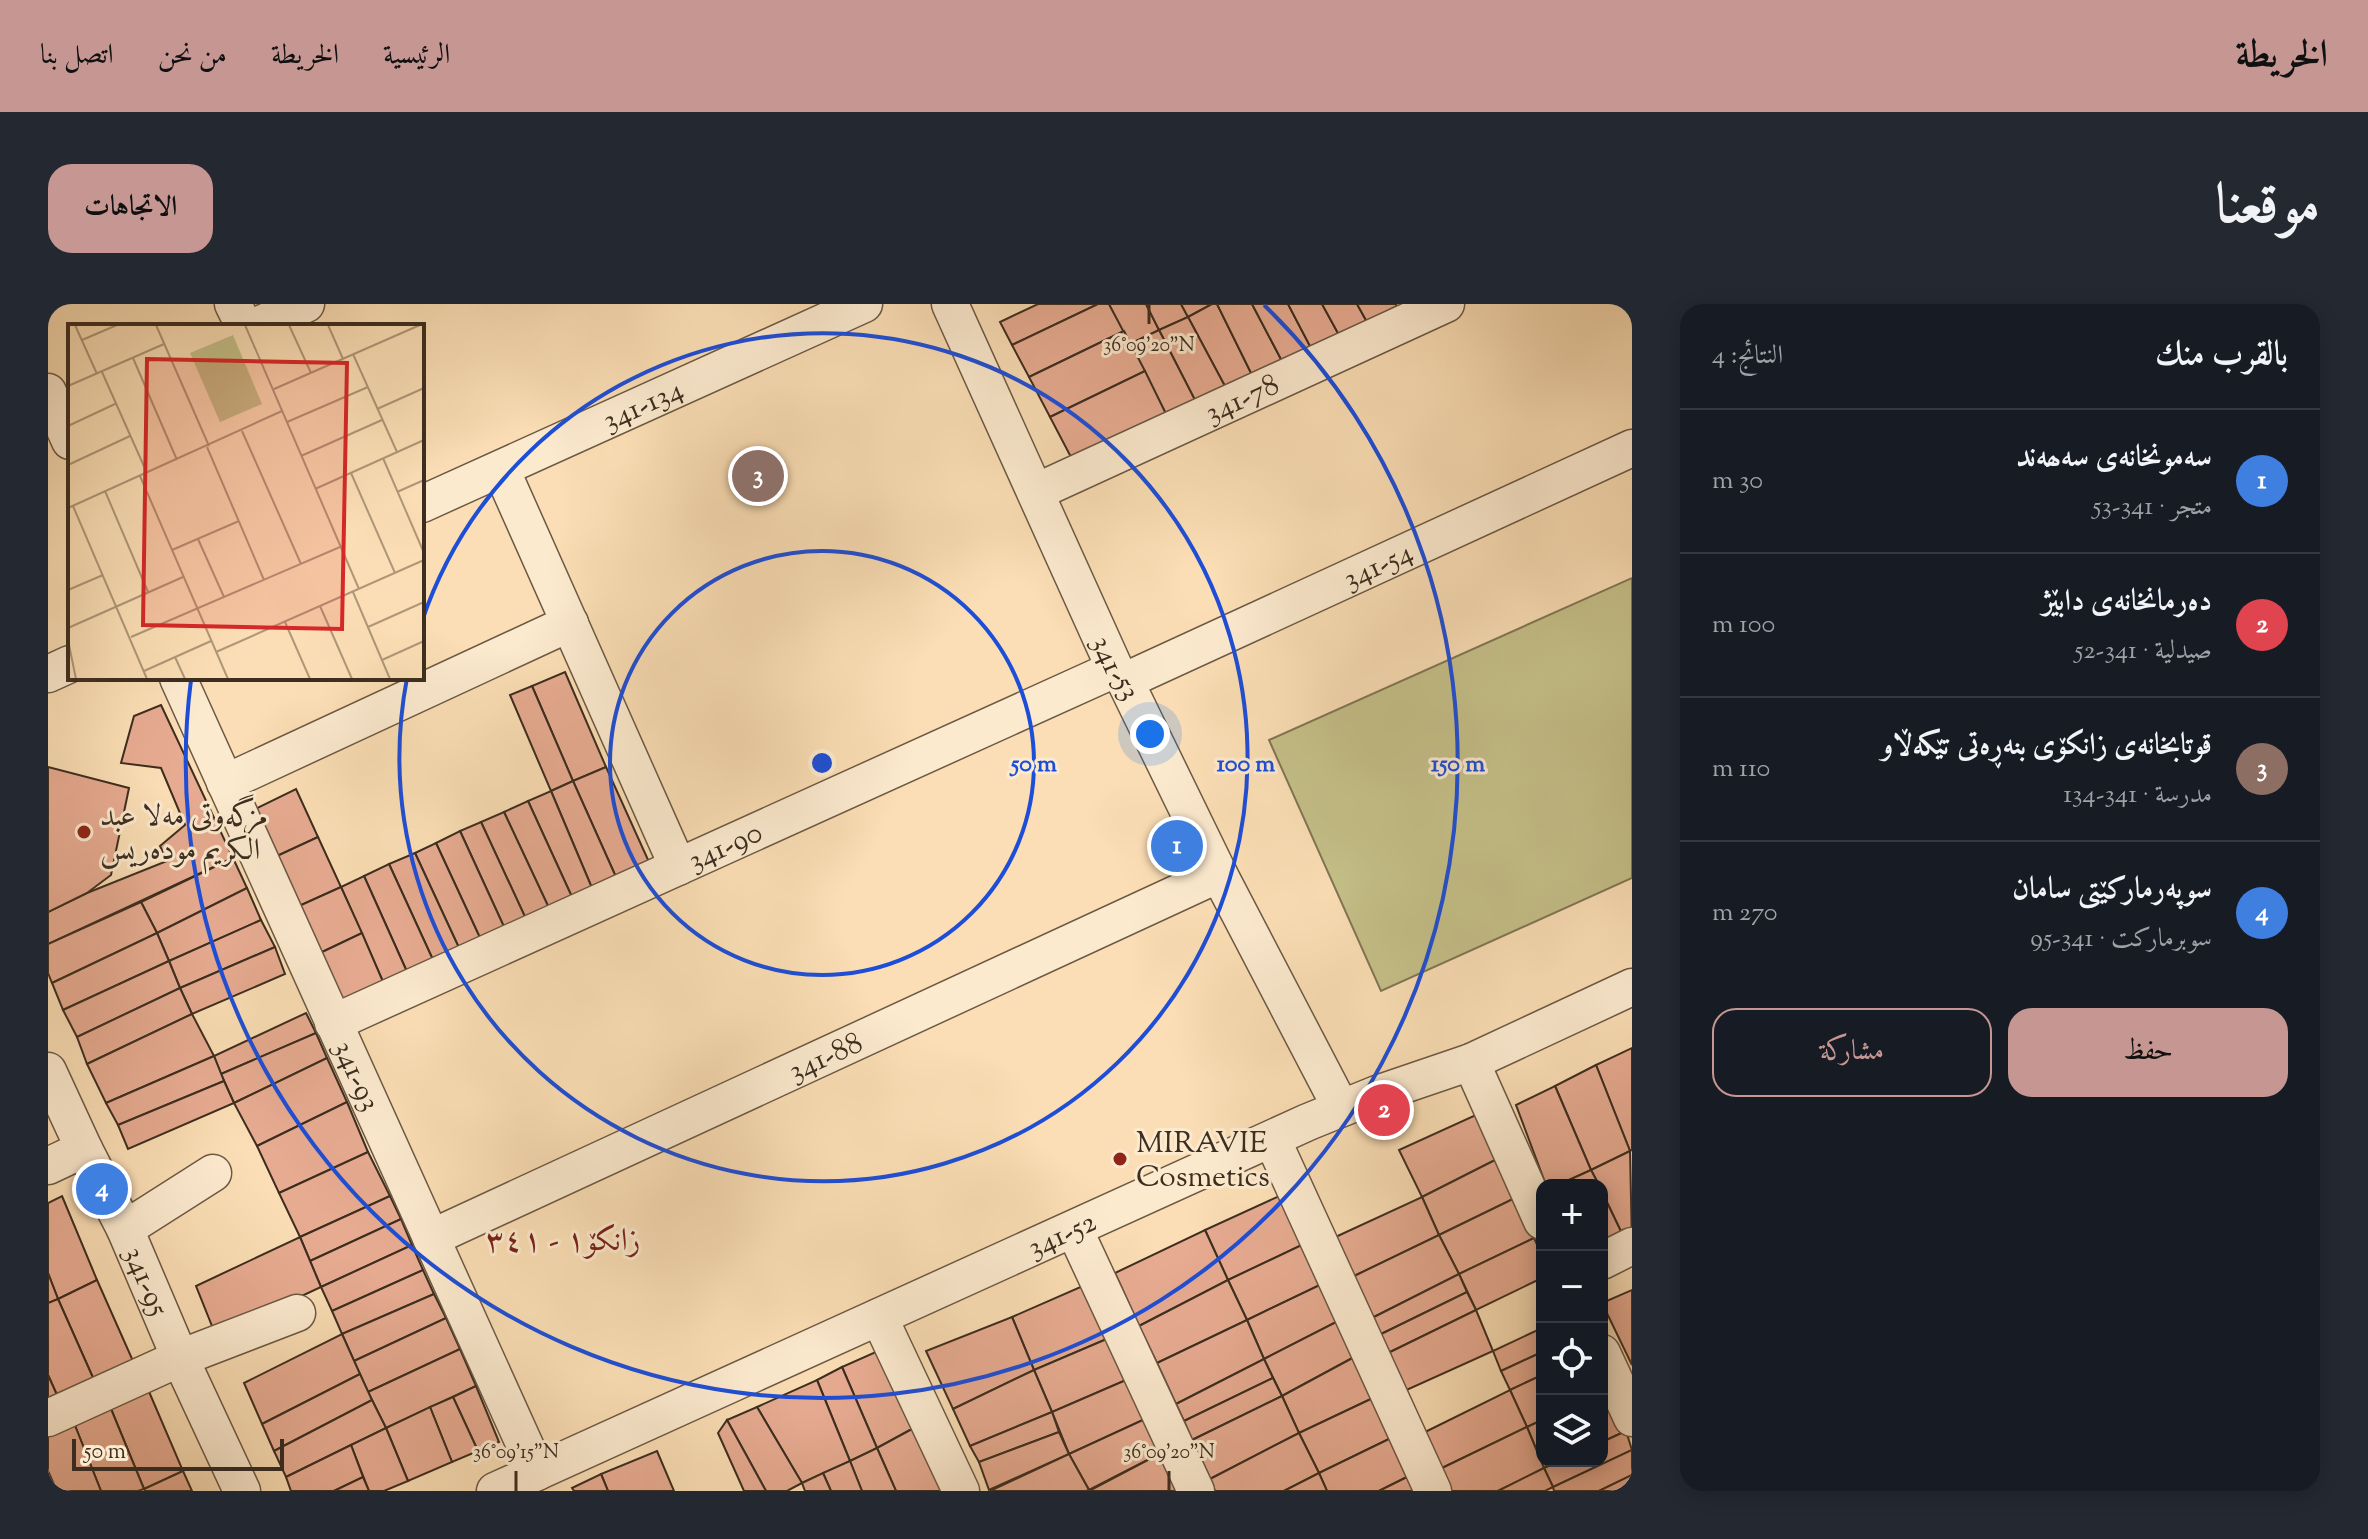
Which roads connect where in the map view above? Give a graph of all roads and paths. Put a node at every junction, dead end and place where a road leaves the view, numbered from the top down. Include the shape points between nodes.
1 (233, 304) edge
2 (306, 304) edge
3 (864, 304) edge
4 (1446, 304) edge
5 (961, 308) edge
6 (243, 324) edge
7 (261, 324) edge
8 (48, 392) edge
9 (68, 437) edge
10 (1632, 448) edge
11 (501, 469) junction
12 (1036, 492) junction
13 (424, 503) edge
14 (570, 623) junction
15 (68, 665) edge
16 (48, 674) edge
17 (1120, 675) junction
18 (179, 680) edge
19 (225, 783) junction
20 (678, 867) junction
21 (1219, 874) junction
22 (1632, 987) edge
23 (333, 1023) junction
24 (1471, 1062) junction
25 (48, 1071) edge
26 (1341, 1108) junction
27 (1272, 1139) junction
28 (84, 1149) junction
29 (48, 1166) edge
30 (213, 1173) dead end
31 (1536, 1208) edge
32 (125, 1229) junction
33 (1074, 1229) junction
34 (431, 1238) junction
35 (1632, 1246) edge
36 (1608, 1258) edge
37 (297, 1313) dead end
38 (879, 1317) junction
39 (180, 1358) junction
40 (1608, 1366) edge
41 (48, 1418) edge
42 (1632, 1418) edge
43 (537, 1472) junction
44 (242, 1491) edge
45 (495, 1491) edge
46 (961, 1491) edge
47 (1196, 1491) edge
48 (1433, 1491) edge

1 - 6 street
2 - 7 street
3 - 11 street, 341-134
4 - 12 street, 341-78
5 - 12 street, 341-53
8 - 9 street
10 - 17 street, 341-54
11 - 13 street, 341-134
11 - 14 street
12 - 17 street, 341-53
14 - 19 street
14 - 20 street
15 - 16 street
17 - 20 street, 341-90
17 - 21 street, 341-53
18 - 19 street, 341-93
19 - 23 street, 341-93
20 - 23 street, 341-90
21 - 26 street, 341-53
21 - 34 street, 341-88
22 - 24 street, 341-52
23 - 34 street, 341-93
24 - 26 street, 341-52
24 - 31 street
25 - 28 street, 341-95
26 - 27 street, 341-52
27 - 33 street, 341-52
27 - 48 street
28 - 29 street
28 - 32 street, 341-95
30 - 32 street
32 - 39 street, 341-95
33 - 38 street, 341-52
33 - 47 street
34 - 43 street, 341-93
35 - 36 street
37 - 39 street
38 - 43 street, 341-52
38 - 46 street
39 - 41 street
39 - 44 street, 341-95
40 - 42 street
43 - 45 street, 341-52

